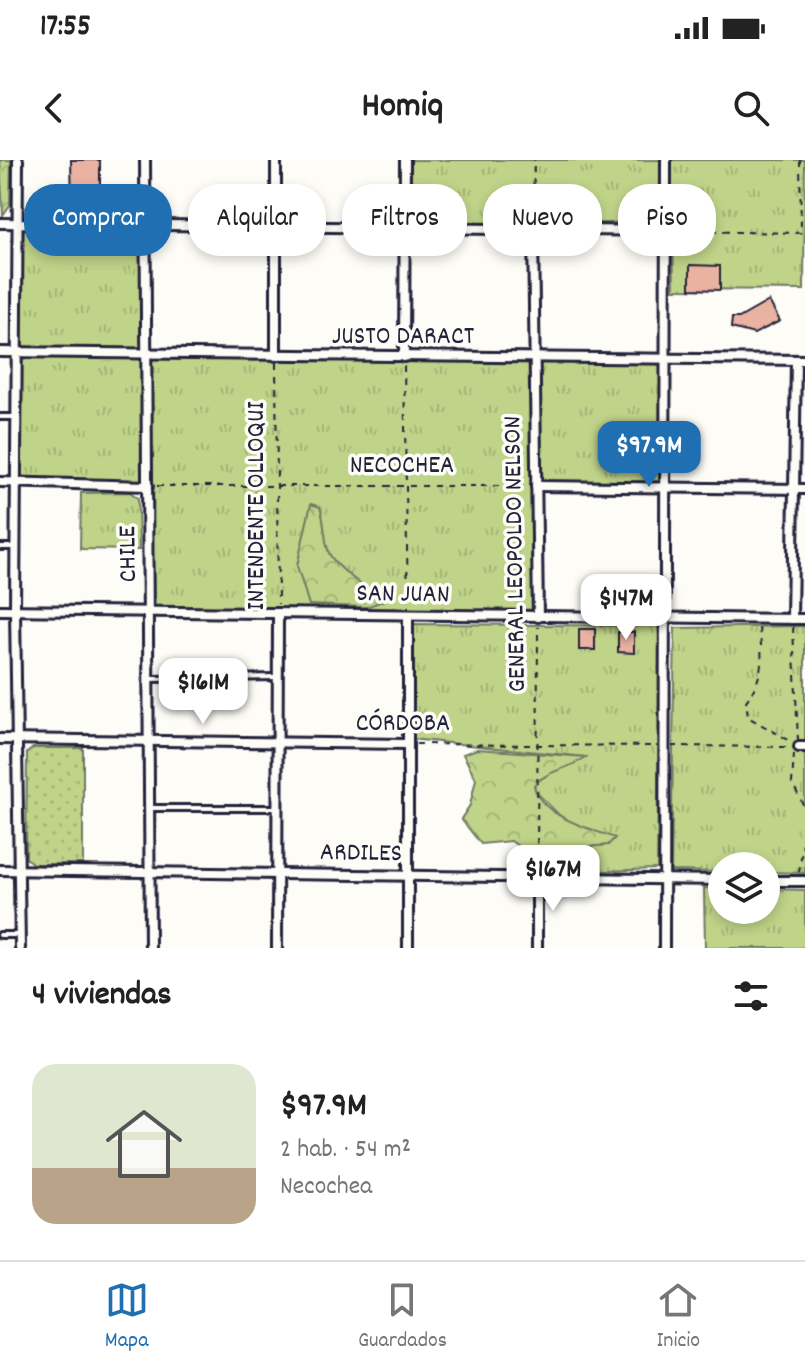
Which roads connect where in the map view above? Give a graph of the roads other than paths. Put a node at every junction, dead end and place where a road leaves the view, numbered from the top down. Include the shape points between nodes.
1 (18, 160) edge
2 (145, 160) edge
3 (276, 160) edge
4 (405, 160) edge
5 (666, 160) edge
6 (145, 184) edge
7 (276, 184) edge
8 (405, 184) edge
9 (666, 184) edge
10 (0, 223) edge
11 (18, 223) junction
12 (24, 223) edge
13 (145, 256) edge
14 (275, 256) edge
15 (405, 256) edge
16 (533, 256) edge
17 (666, 256) edge
18 (0, 352) edge
19 (17, 353) junction
20 (147, 355) junction
21 (276, 356) junction
22 (404, 357) junction
23 (534, 357) junction
24 (666, 359) junction
25 (800, 360) edge
26 (0, 417) edge
27 (17, 417) junction
28 (0, 482) edge
29 (17, 482) junction
30 (148, 486) junction
31 (536, 486) junction
32 (665, 487) junction
33 (793, 489) junction
34 (805, 489) edge
35 (0, 547) edge
36 (16, 547) junction
37 (0, 610) edge
38 (15, 610) junction
39 (150, 613) junction
40 (278, 613) junction
41 (408, 616) junction
42 (538, 617) junction
43 (666, 618) junction
44 (792, 619) junction
45 (805, 619) edge
46 (278, 677) junction
47 (150, 679) junction
48 (0, 739) edge
49 (18, 739) junction
50 (150, 742) junction
51 (276, 743) junction
52 (407, 744) junction
53 (149, 808) junction
54 (275, 808) junction
55 (0, 870) edge
56 (19, 870) junction
57 (150, 871) junction
58 (276, 873) junction
59 (407, 875) junction
60 (537, 878) junction
61 (664, 879) junction
62 (708, 880) edge
63 (780, 881) edge
64 (801, 881) edge
65 (0, 935) edge
66 (20, 935) junction
67 (20, 948) edge
68 (150, 948) edge
69 (277, 948) edge
70 (408, 948) edge
71 (537, 948) edge
72 (664, 948) edge

1 - 11 street
2 - 6 street, CHILE
3 - 7 street
4 - 8 street
5 - 9 street
10 - 11 street
11 - 12 street
11 - 19 street
13 - 20 street, CHILE
14 - 21 street
15 - 22 street
16 - 23 street, GENERAL LEOPOLDO NELSON
17 - 24 street
18 - 19 street, JUSTO DARACT
19 - 20 street, JUSTO DARACT
19 - 27 street
20 - 21 street, JUSTO DARACT
20 - 30 street, CHILE
21 - 22 street, JUSTO DARACT
22 - 23 street, JUSTO DARACT
23 - 24 street, JUSTO DARACT
23 - 31 street, GENERAL LEOPOLDO NELSON
24 - 25 street, JUSTO DARACT
24 - 32 street
25 - 33 street
26 - 27 lane
27 - 29 street
28 - 29 street
29 - 30 street
29 - 36 street
30 - 39 street, CHILE
31 - 32 street
31 - 42 street, GENERAL LEOPOLDO NELSON
32 - 33 street
32 - 43 street
33 - 34 street
33 - 44 street
35 - 36 lane
36 - 38 street
37 - 38 street, SAN JUAN
38 - 39 street, SAN JUAN
38 - 49 street
39 - 40 street, SAN JUAN
39 - 47 street, CHILE
40 - 41 street, SAN JUAN
40 - 46 street, INTENDENTE OLLOQUI
41 - 42 street, SAN JUAN
41 - 52 street
42 - 43 street, SAN JUAN
43 - 44 street, SAN JUAN
43 - 61 street
44 - 45 street, SAN JUAN
46 - 47 lane
46 - 51 street, INTENDENTE OLLOQUI
47 - 50 street, CHILE
48 - 49 street, CÓRDOBA
49 - 50 street, CÓRDOBA
49 - 56 street
50 - 51 street, CÓRDOBA
50 - 53 street, CHILE
51 - 52 street, CÓRDOBA
51 - 54 street, INTENDENTE OLLOQUI
52 - 59 street
53 - 54 lane
53 - 57 street, CHILE
54 - 58 street, INTENDENTE OLLOQUI
55 - 56 street, ARDILES
56 - 57 street, ARDILES
56 - 66 street
57 - 58 street, ARDILES
57 - 68 street, CHILE
58 - 59 street, ARDILES
58 - 69 street, INTENDENTE OLLOQUI
59 - 60 street, ARDILES
59 - 70 street
60 - 61 street, ARDILES
60 - 71 street
61 - 62 street, ARDILES
61 - 72 street
63 - 64 street
65 - 66 lane
66 - 67 street

